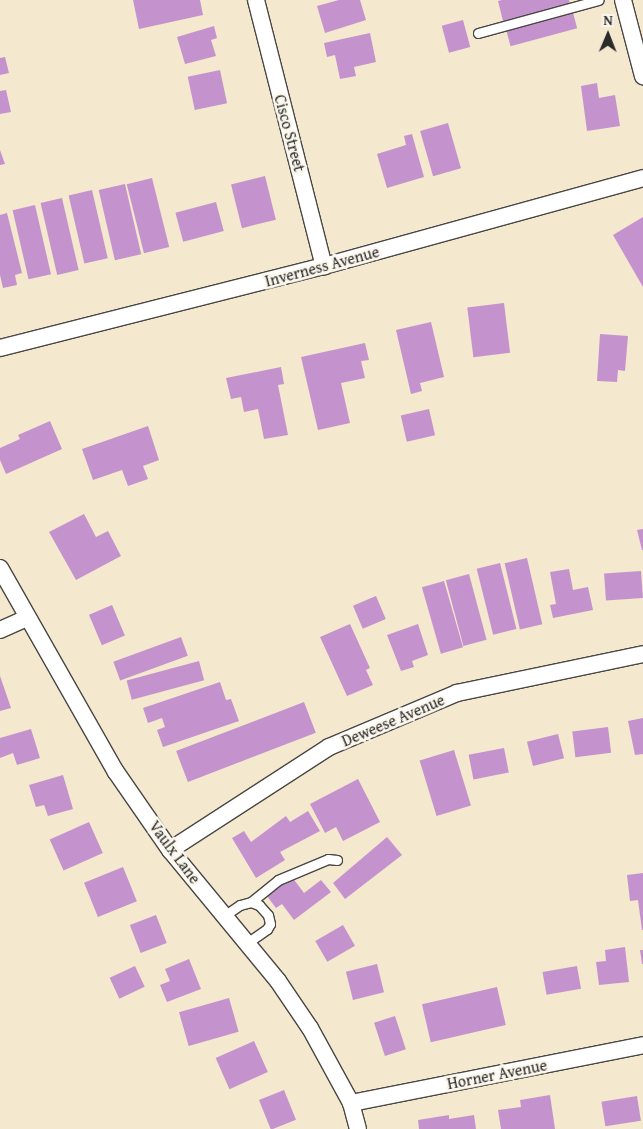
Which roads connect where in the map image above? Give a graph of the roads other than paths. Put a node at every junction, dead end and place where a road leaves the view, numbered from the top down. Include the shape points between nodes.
1 (256, 0) edge
2 (599, 0) edge
3 (623, 0) edge
4 (478, 33) dead end
5 (643, 76) edge
6 (643, 178) edge
7 (324, 266) junction
8 (0, 348) edge
9 (0, 568) edge
10 (28, 618) junction
11 (0, 630) edge
12 (643, 654) edge
13 (170, 850) junction
14 (337, 860) dead end
15 (251, 902) junction
16 (224, 916) junction
17 (247, 943) junction
18 (643, 1044) edge
19 (351, 1103) junction
20 (358, 1129) edge

1 - 7 street, Cisco Street
2 - 4 lane
3 - 5 street
6 - 7 street, Inverness Avenue
7 - 8 street, Inverness Avenue
9 - 10 street, Vaulx Lane
10 - 11 street
10 - 13 street, Vaulx Lane via 116,772
12 - 13 street, Deweese Avenue via 457,693 330,747
13 - 16 street, Vaulx Lane
14 - 15 lane via 328,859 278,880
15 - 16 lane
15 - 17 lane via 268,915 270,924
16 - 17 street, Vaulx Lane
17 - 19 street, Vaulx Lane via 310,1028
18 - 19 street, Horner Avenue
19 - 20 street, Vaulx Lane

